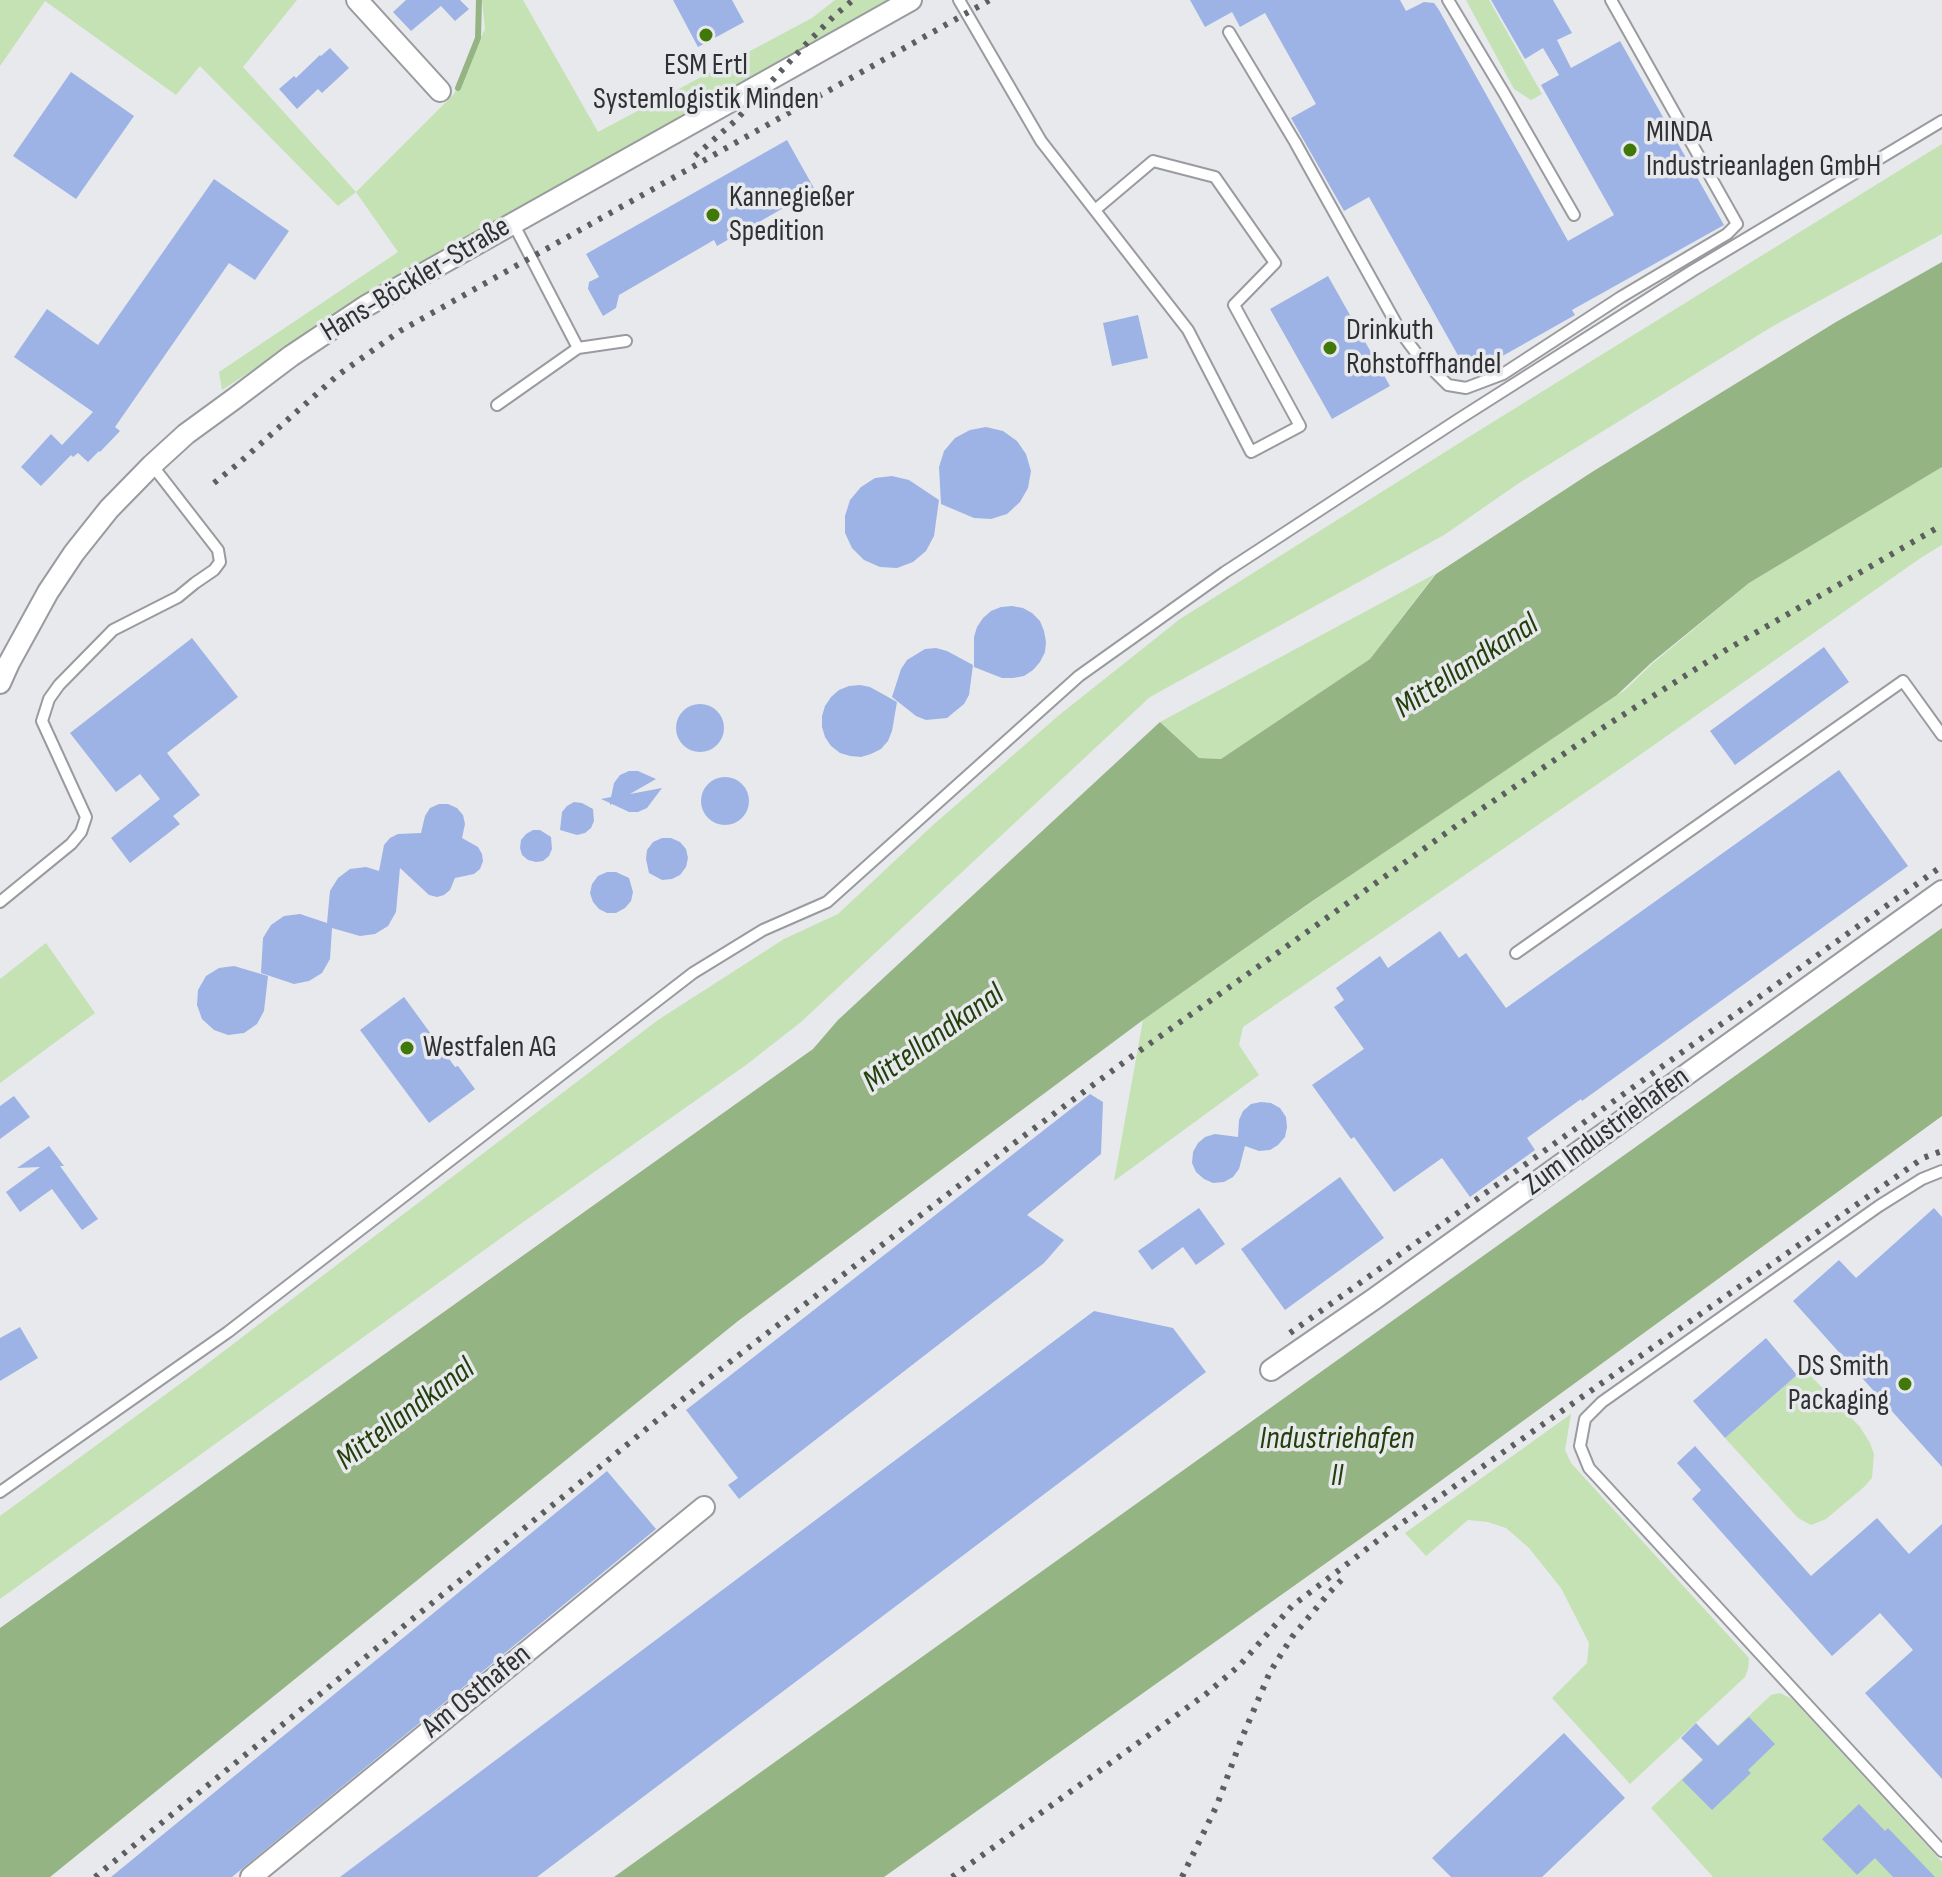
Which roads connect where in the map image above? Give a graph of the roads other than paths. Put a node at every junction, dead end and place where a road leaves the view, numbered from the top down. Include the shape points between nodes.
1 (357, 0) edge
2 (911, 0) edge
3 (959, 0) edge
4 (1448, 0) edge
5 (1611, 0) edge
6 (1229, 32) dead end
7 (440, 91) dead end
8 (1942, 121) edge
9 (1095, 210) junction
10 (1574, 215) dead end
11 (513, 223) junction
12 (626, 341) dead end
13 (578, 348) junction
14 (497, 405) dead end
15 (152, 465) junction
16 (4, 658) edge
17 (0, 683) edge
18 (1942, 735) edge
19 (1942, 891) edge
20 (0, 902) edge
21 (1516, 953) dead end
22 (1942, 1171) edge
23 (1271, 1370) dead end
24 (0, 1492) edge
25 (704, 1507) dead end
26 (1942, 1851) edge
27 (251, 1877) edge

1 - 7 street
2 - 11 street, Hans-Böckler-Straße
3 - 9 lane via 1041,141
4 - 10 lane
5 - 6 lane via 1737,224 1503,374 1466,388 1448,385 1402,334
8 - 24 lane via 1692,271 1225,572 1079,676 827,902 763,930 693,973 228,1332
9 - 9 lane via 1188,330 1251,452 1300,426 1234,305 1275,263 1215,177 1153,161
11 - 13 lane
11 - 15 street, Hans-Böckler-Straße via 303,348
12 - 13 lane
13 - 14 lane
15 - 16 street, Hans-Böckler-Straße via 74,553
15 - 20 lane via 218,550 220,562 178,597 113,630 49,699 42,721 86,817 71,844
16 - 17 street, Hans-Böckler-Straße
18 - 21 lane via 1903,681
19 - 23 street, Zum Industriehafen
22 - 26 lane via 1879,1206 1602,1402 1585,1419 1580,1446 1589,1468
25 - 27 street, Am Osthafen

